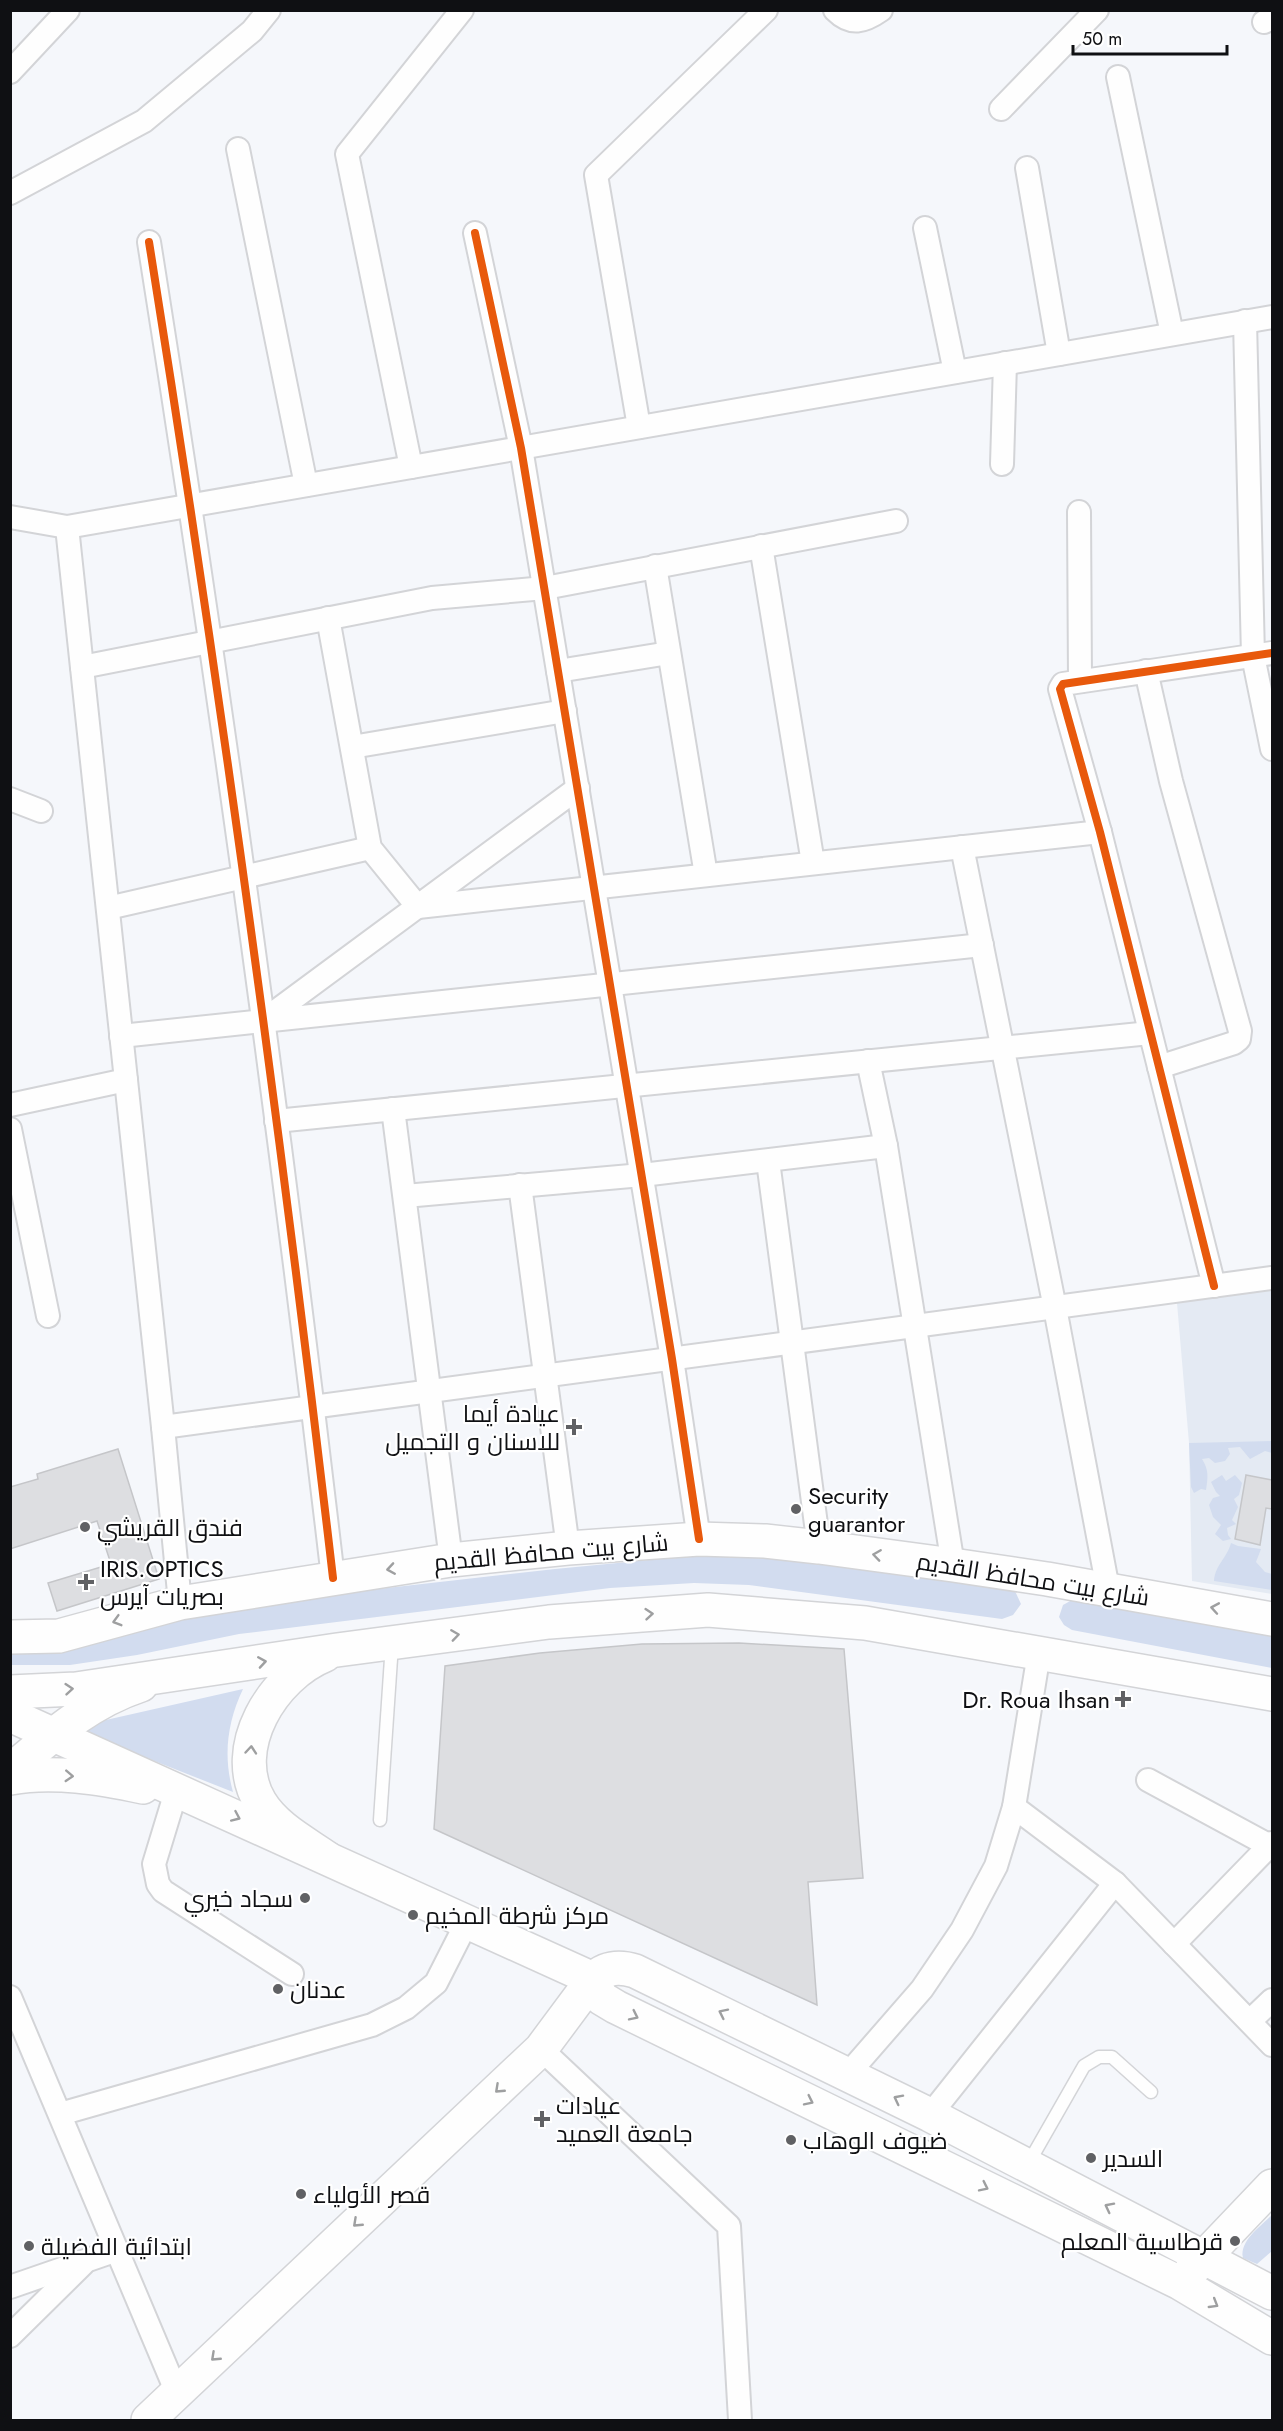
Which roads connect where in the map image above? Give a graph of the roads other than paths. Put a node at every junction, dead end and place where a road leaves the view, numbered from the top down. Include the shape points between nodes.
1 (68, 10) edge
2 (269, 10) edge
3 (462, 10) edge
4 (766, 10) edge
5 (834, 10) edge
6 (882, 10) edge
7 (1085, 15) edge
8 (10, 72) edge
9 (1118, 77) dead end
10 (1001, 109) dead end
11 (238, 149) dead end
12 (1027, 168) dead end
13 (10, 194) edge
14 (925, 228) dead end
15 (475, 232) dead end
16 (149, 242) dead end
17 (1272, 316) edge
18 (1245, 321) junction
19 (1172, 334) junction
20 (1059, 354) junction
21 (1005, 363) junction
22 (955, 372) junction
23 (639, 427) junction
24 (521, 448) junction
25 (1002, 464) dead end
26 (411, 466) junction
27 (306, 485) junction
28 (191, 504) junction
29 (1079, 512) dead end
30 (10, 517) edge
31 (896, 521) dead end
32 (67, 527) junction
33 (761, 546) junction
34 (655, 566) junction
35 (545, 588) junction
36 (328, 618) junction
37 (210, 642) junction
38 (669, 653) junction
39 (1263, 655) edge
40 (82, 667) junction
41 (558, 671) junction
42 (1146, 671) junction
43 (1080, 681) junction
44 (565, 711) junction
45 (352, 747) junction
46 (1272, 749) edge
47 (578, 788) junction
48 (10, 799) edge
49 (41, 811) dead end
50 (1100, 832) junction
51 (962, 847) junction
52 (370, 848) junction
53 (813, 863) junction
54 (706, 875) junction
55 (242, 877) junction
56 (594, 887) junction
57 (418, 906) junction
58 (108, 908) junction
59 (982, 945) junction
60 (610, 985) junction
61 (263, 1021) junction
62 (1150, 1033) junction
63 (121, 1036) junction
64 (1003, 1048) junction
65 (868, 1061) junction
66 (1159, 1067) junction
67 (126, 1080) junction
68 (627, 1086) junction
69 (10, 1105) edge
70 (393, 1109) junction
71 (276, 1121) junction
72 (11, 1132) edge
73 (886, 1146) junction
74 (768, 1161) junction
75 (642, 1175) junction
76 (520, 1185) junction
77 (405, 1196) junction
78 (1272, 1278) edge
79 (1214, 1286) junction
80 (1055, 1308) junction
81 (48, 1316) dead end
82 (916, 1326) junction
83 (794, 1343) junction
84 (672, 1359) junction
85 (547, 1376) junction
86 (431, 1392) junction
87 (313, 1407) junction
88 (163, 1427) junction
89 (699, 1539) junction
90 (819, 1547) junction
91 (568, 1548) junction
92 (451, 1560) junction
93 (952, 1565) junction
94 (333, 1578) junction
95 (1108, 1589) junction
96 (180, 1604) junction
97 (1272, 1619) edge
98 (10, 1637) edge
99 (392, 1643) junction
100 (337, 1650) junction
101 (1039, 1653) junction
102 (168, 1677) junction
103 (10, 1692) edge
104 (1272, 1694) edge
105 (10, 1714) edge
106 (54, 1734) junction
107 (10, 1771) edge
108 (10, 1778) edge
109 (1148, 1780) dead end
110 (189, 1798) junction
111 (1014, 1807) junction
112 (380, 1820) dead end
113 (1271, 1844) edge
114 (327, 1858) junction
115 (1115, 1883) junction
116 (467, 1922) junction
117 (1174, 1944) junction
118 (292, 1974) dead end
119 (593, 1979) junction
120 (10, 1997) edge
121 (1272, 2000) edge
122 (1250, 2021) junction
123 (1272, 2045) edge
124 (541, 2049) junction
125 (848, 2074) junction
126 (1151, 2092) dead end
127 (60, 2114) junction
128 (930, 2115) junction
129 (1027, 2165) junction
130 (1272, 2186) edge
131 (117, 2250) junction
132 (1204, 2257) junction
133 (87, 2260) junction
134 (1180, 2283) junction
135 (10, 2286) edge
136 (1272, 2292) edge
137 (1244, 2321) junction
138 (10, 2336) edge
139 (1272, 2338) edge
140 (177, 2393) junction
141 (148, 2421) edge
142 (740, 2421) edge

1 - 8 street
2 - 13 street via 252,31 144,121
3 - 26 street via 347,154
4 - 23 street via 596,175
5 - 6 street via 851,22 866,21
7 - 10 street
9 - 19 street
11 - 27 street
12 - 20 street
14 - 22 street
15 - 24 street
16 - 28 street
17 - 18 street
18 - 19 street
18 - 39 street
19 - 20 street
20 - 21 street
21 - 22 street
21 - 25 street
22 - 23 street
23 - 24 street
24 - 26 street
24 - 35 street
26 - 27 street
27 - 28 street
28 - 32 street
28 - 37 street
29 - 43 street
30 - 32 street
31 - 33 street
32 - 40 street
33 - 34 street
33 - 53 street
34 - 35 street
34 - 38 street
35 - 36 street via 432,598
35 - 41 street
36 - 37 street
36 - 45 street
37 - 40 street
37 - 55 street
38 - 41 street
38 - 54 street
39 - 42 street
39 - 46 street
40 - 58 street
41 - 44 street
42 - 43 street
42 - 66 street via 1171,781 1240,1031 1234,1043
43 - 50 street via 1063,684 1060,689
44 - 45 street
44 - 47 street
45 - 52 street
47 - 56 street
47 - 57 street
48 - 49 street
50 - 51 street
50 - 62 street
51 - 53 street
51 - 59 street
52 - 55 street
52 - 57 street
53 - 54 street
54 - 56 street
55 - 58 street
55 - 61 street
56 - 57 street
56 - 60 street
57 - 61 street
58 - 63 street
59 - 60 street
59 - 64 street
60 - 61 street
60 - 68 street
61 - 63 street
61 - 71 street
62 - 64 street
62 - 66 street
63 - 67 street
64 - 65 street
64 - 80 street
65 - 68 street
65 - 73 street
66 - 79 street
67 - 69 street
67 - 88 street
68 - 70 street
68 - 75 street
70 - 71 street
70 - 77 street
71 - 87 street
72 - 81 street
73 - 74 street
73 - 82 street
74 - 75 street
74 - 83 street
75 - 76 street
75 - 84 street
76 - 77 street
76 - 85 street
77 - 86 street
78 - 79 street
79 - 80 street
80 - 82 street
80 - 95 street
82 - 83 street
82 - 93 street
83 - 84 street
83 - 90 street
84 - 85 street
84 - 89 street
85 - 86 street
85 - 91 street
86 - 87 street
86 - 92 street
87 - 88 street
87 - 94 street
88 - 96 street
89 - 90 main road, شارع بيت محافظ القديم
89 - 91 main road, شارع بيت محافظ القديم
93 -> 90 main road, شارع بيت محافظ القديم
91 - 92 main road, شارع بيت محافظ القديم
92 -> 94 main road, شارع بيت محافظ القديم
93 - 95 main road, شارع بيت محافظ القديم
94 - 96 main road, شارع بيت محافظ القديم
97 -> 95 main road, شارع بيت محافظ القديم
96 -> 98 main road, شارع بيت محافظ القديم via 59,1636
99 - 100 main road
99 -> 101 main road via 549,1622 708,1610 865,1623
99 - 112 lane
102 -> 100 main road
114 -> 100 main road via 272,1818 260,1802 252,1786 250,1752 259,1718 270,1701 306,1665
101 - 104 main road
101 - 111 street
103 -> 102 main road via 76,1689
102 - 106 main road via 103,1701
105 - 106 main road
106 - 107 main road
106 - 110 main road
108 -> 110 main road via 82,1777
109 - 113 street
110 -> 114 main road
110 - 118 street via 154,1864 158,1884 163,1891
111 - 115 street
111 - 125 street via 996,1866 962,1930 922,1989
113 - 117 street
114 - 116 main road
115 - 117 street
115 - 128 street
116 - 119 main road
116 - 127 street via 436,1983 405,2008 372,2025
117 - 122 street
119 - 124 main road
125 -> 119 main road via 635,1971 611,1969
119 -> 134 main road via 601,1998 616,2007
120 - 127 street
121 - 122 street
122 - 123 street
124 -> 140 main road
124 - 142 street via 729,2226
128 -> 125 main road
126 - 129 lane via 1112,2056 1099,2057 1084,2067
127 - 131 street
128 - 129 main road
132 -> 129 main road
130 - 132 main road
131 - 133 street
131 - 140 street
132 - 134 main road
132 - 136 main road
133 - 135 street
133 - 138 street
134 -> 137 main road
136 - 137 main road
137 - 139 main road
140 - 141 main road

